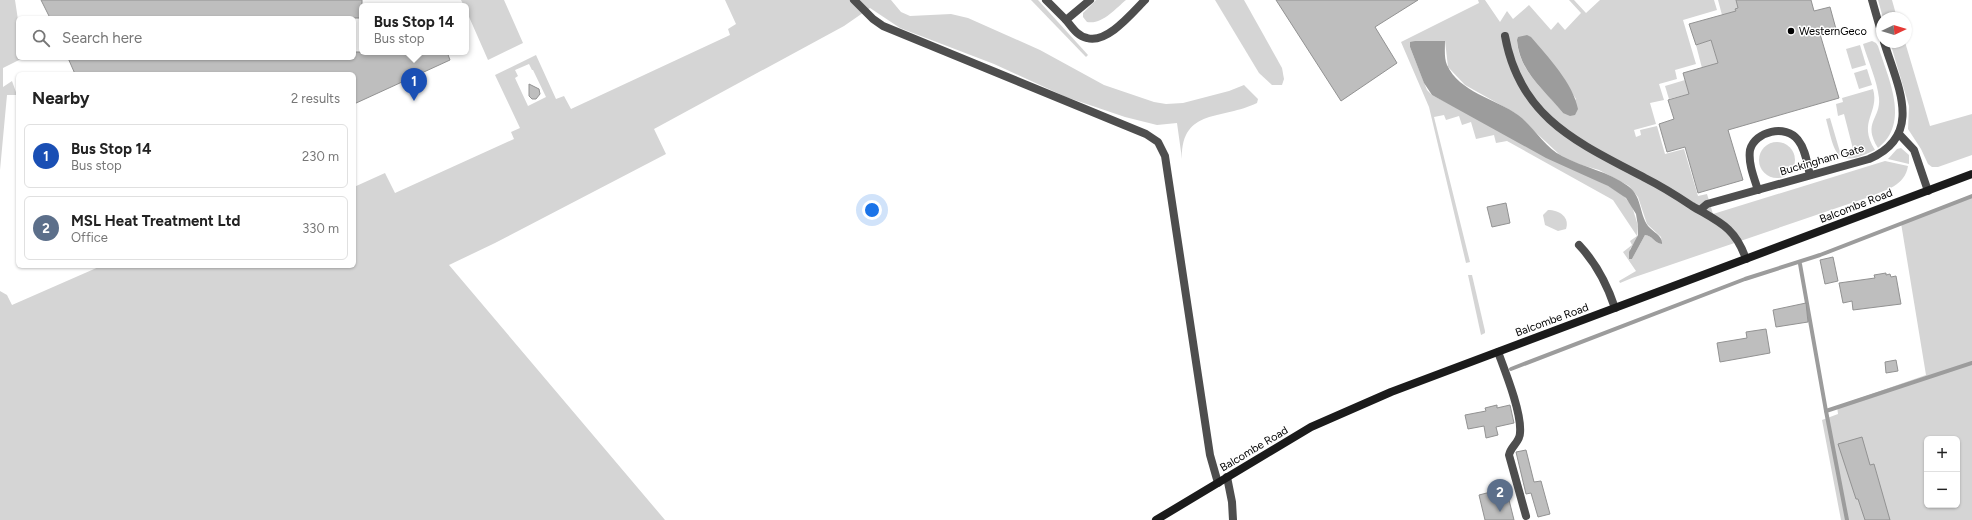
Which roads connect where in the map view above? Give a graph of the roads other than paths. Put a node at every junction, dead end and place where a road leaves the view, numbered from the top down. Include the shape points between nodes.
1 (854, 0) edge
2 (1046, 0) edge
3 (1090, 0) edge
4 (1145, 0) edge
5 (1872, 0) edge
6 (1876, 14) edge
7 (1066, 20) junction
8 (1505, 36) dead end
9 (1886, 48) edge
10 (1899, 134) junction
11 (1972, 174) edge
12 (1810, 175) junction
13 (1758, 190) junction
14 (1928, 191) junction
15 (1700, 210) junction
16 (1579, 245) dead end
17 (1746, 259) junction
18 (1615, 308) junction
19 (1498, 352) junction
20 (1227, 477) junction
21 (1218, 483) junction
22 (1526, 516) dead end
23 (1156, 520) edge
24 (1233, 520) edge

1 - 21 street via 883,26 1141,132 1158,142 1165,156 1210,455
2 - 7 street
3 - 7 street
4 - 7 street via 1116,28 1096,38 1083,37
5 - 6 street
8 - 15 street via 1509,56 1518,78 1536,105 1554,125 1589,150 1648,179
9 - 10 street via 1902,100 1903,117
10 - 12 street, Buckingham Gate via 1889,146 1873,157
10 - 14 street via 1914,150
11 - 14 main road, Balcombe Road
12 - 13 street, Buckingham Gate
12 - 13 street via 1803,148 1796,137 1786,132 1767,134 1756,139 1750,151
13 - 15 street, Buckingham Gate via 1707,204
14 - 17 main road, Balcombe Road
15 - 17 street via 1732,232 1739,241
16 - 18 street via 1601,274
17 - 18 main road, Balcombe Road
18 - 19 main road, Balcombe Road
19 - 20 main road, Balcombe Road via 1391,392 1311,428
19 - 22 street via 1511,388 1520,426 1520,436 1509,456
20 - 21 main road, Balcombe Road
20 - 24 street
21 - 23 main road, Balcombe Road

